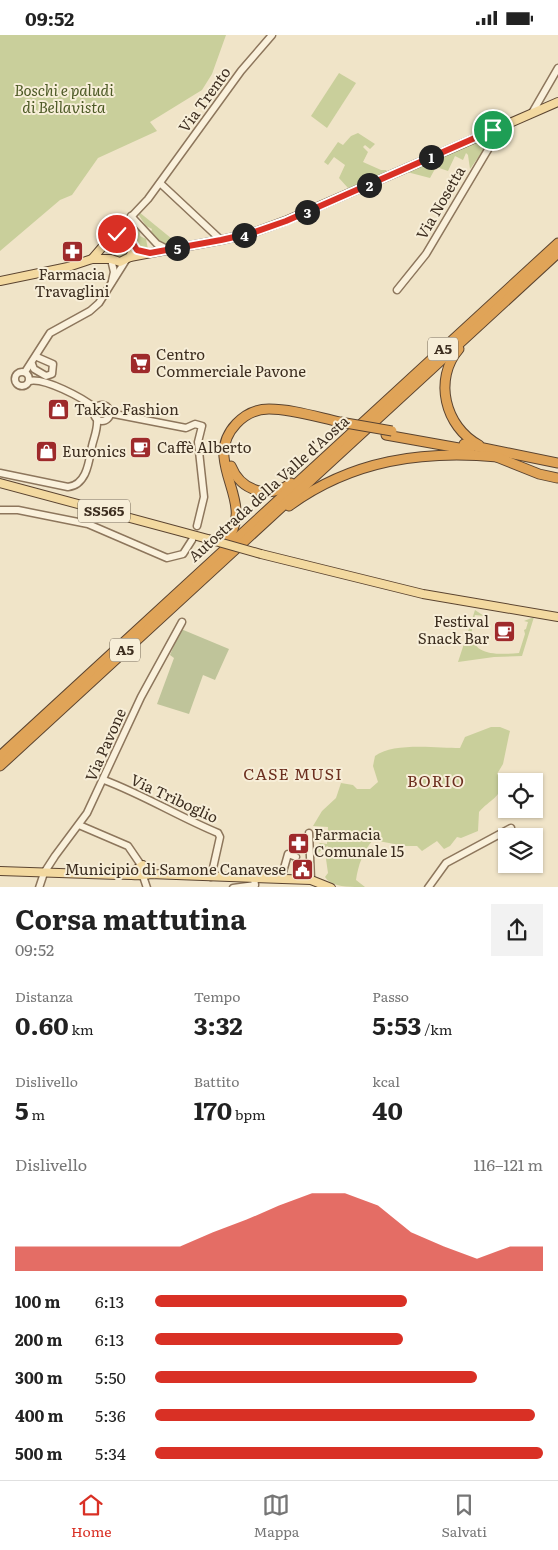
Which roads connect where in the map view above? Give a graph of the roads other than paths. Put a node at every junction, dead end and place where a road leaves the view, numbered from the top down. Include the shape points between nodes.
1 (272, 35) edge
2 (558, 68) edge
3 (558, 101) edge
4 (532, 113) junction
5 (502, 126) junction
6 (160, 183) junction
7 (129, 219) junction
8 (126, 235) junction
9 (111, 237) junction
10 (221, 240) junction
11 (558, 243) edge
12 (133, 247) junction
13 (169, 250) junction
14 (150, 253) junction
15 (558, 253) edge
16 (128, 258) junction
17 (92, 259) junction
18 (111, 259) junction
19 (0, 281) edge
20 (109, 289) junction
21 (397, 290) dead end
22 (490, 315) junction
23 (37, 357) junction
24 (32, 364) junction
25 (25, 372) junction
26 (29, 381) junction
27 (95, 408) junction
28 (109, 413) junction
29 (97, 419) junction
30 (338, 423) junction
31 (389, 433) junction
32 (486, 448) junction
33 (327, 455) junction
34 (498, 457) junction
35 (558, 463) edge
36 (0, 473) edge
37 (557, 478) edge
38 (0, 483) edge
39 (0, 510) edge
40 (197, 526) dead end
41 (251, 534) junction
42 (192, 540) dead end
43 (188, 582) junction
44 (558, 617) edge
45 (182, 622) dead end
46 (0, 756) edge
47 (0, 766) edge
48 (104, 780) junction
49 (79, 825) junction
50 (309, 833) dead end
51 (498, 835) edge
52 (296, 857) dead end
53 (0, 871) edge
54 (142, 871) junction
55 (44, 873) junction
56 (211, 877) junction
57 (254, 878) junction
58 (281, 879) junction
59 (314, 883) edge
60 (293, 884) edge
61 (39, 887) edge
62 (147, 887) edge
63 (233, 887) edge
64 (331, 887) edge
65 (428, 887) edge

1 - 6 street, Via Trento via 241,71
2 - 4 street
3 - 4 main road
4 - 5 main road
5 - 10 main road via 286,221
5 - 21 street, Via Nosetta via 426,254
6 - 7 street, Via Trento
6 - 10 street
7 - 8 street
7 - 9 street, Via Trento
7 - 13 street via 157,244
8 - 9 main road
8 - 12 main road
9 - 17 main road
9 - 18 main road via 106,250
10 - 13 main road
11 - 33 highway, Autostrada della Valle d'Aosta / A5
12 - 14 main road
12 - 16 main road
13 - 14 main road
14 - 16 main road
15 - 22 highway, Autostrada della Valle d'Aosta / A5
16 - 18 main road
16 - 20 street
17 - 18 main road
17 - 19 main road
18 - 20 street via 114,277
20 - 23 street via 90,311 50,333
22 - 32 highway via 452,359 445,388 448,407 456,425 470,440
22 - 41 highway, Autostrada della Valle d'Aosta / A5
23 - 24 street
23 - 24 street via 54,364 52,374 46,375 34,369
24 - 25 street
25 - 26 street
25 - 26 street via 17,373 16,382 24,386
26 - 27 street via 36,379 46,383 87,401
27 - 28 street via 104,405
27 - 29 street
28 - 29 street via 104,420
28 - 40 street via 186,428 195,424 202,426 198,442 204,497
29 - 36 street via 87,468 74,487
30 - 31 highway, bridge
30 - 33 highway via 259,414 239,426 228,451 231,466 240,481 256,491 268,492 289,484
30 - 43 highway via 270,409 254,411 237,422 228,435 224,453 236,499 233,529 223,546
31 - 32 highway
31 - 34 highway
32 - 35 highway
33 - 43 highway, Autostrada della Valle d'Aosta / A5
34 - 37 highway
34 - 41 highway via 434,455 367,467 315,489
38 - 44 main road, SS565, bridge via 423,594
39 - 42 street via 18,510 88,524 167,558 183,554
41 - 47 highway, Autostrada della Valle d'Aosta / A5
43 - 46 highway, Autostrada della Valle d'Aosta / A5
45 - 48 street, Via Pavone via 141,697
48 - 49 street, Via Pavone
48 - 56 street, Via Triboglio via 218,833 220,837
49 - 54 street via 128,846
49 - 55 street, Via Pavone
50 - 59 street
51 - 65 street via 446,863
52 - 58 street via 288,854
53 - 55 main road
54 - 55 main road
54 - 56 main road
54 - 62 street
55 - 61 street, Via Pavone
56 - 57 main road
57 - 58 main road
57 - 63 street via 255,885
58 - 60 main road
59 - 60 main road
59 - 64 main road

